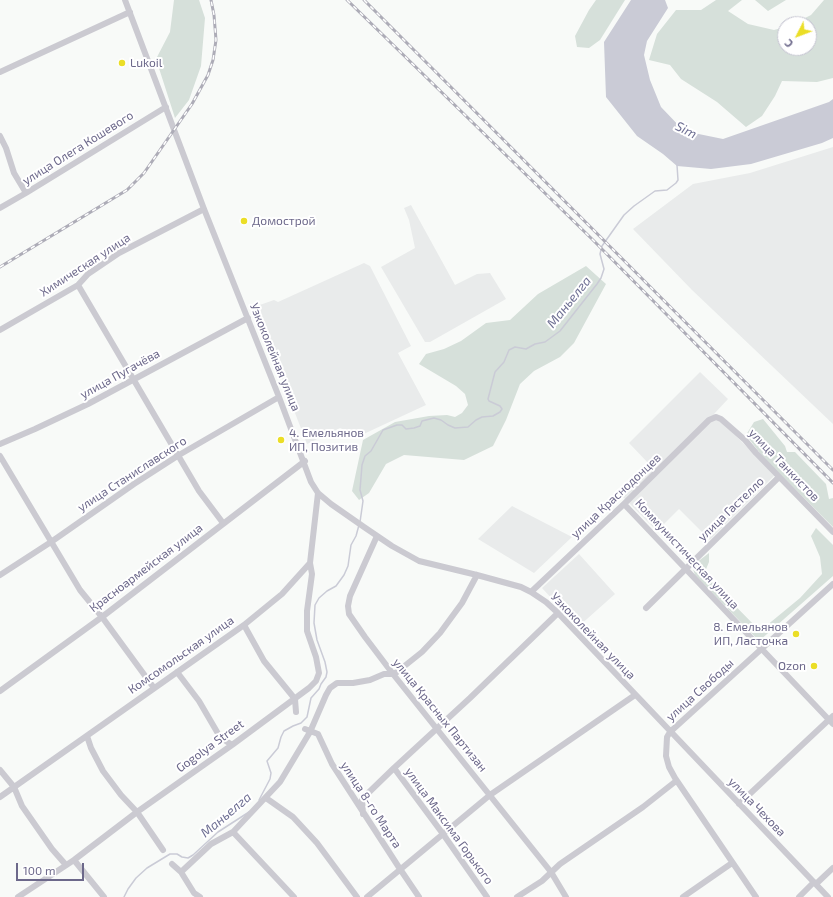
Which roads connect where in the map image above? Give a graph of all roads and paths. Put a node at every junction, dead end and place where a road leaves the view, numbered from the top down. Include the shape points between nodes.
1 (125, 0) edge
2 (130, 12) junction
3 (0, 72) edge
4 (166, 107) junction
5 (0, 136) edge
6 (26, 193) junction
7 (0, 208) edge
8 (204, 209) junction
9 (78, 285) junction
10 (248, 318) junction
11 (0, 330) edge
12 (132, 379) junction
13 (279, 397) junction
14 (716, 417) joint
15 (0, 444) edge
16 (0, 456) edge
17 (179, 456) junction
18 (305, 461) junction
19 (779, 477) junction
20 (318, 493) junction
21 (624, 504) junction
22 (223, 523) junction
23 (833, 532) edge
24 (377, 536) junction
25 (51, 542) junction
26 (310, 564) junction
27 (686, 569) junction
28 (477, 574) junction
29 (0, 575) edge
30 (833, 584) edge
31 (531, 592) junction
32 (646, 608) dead end
33 (558, 613) junction
34 (102, 617) junction
35 (244, 625) junction
36 (762, 649) junction
37 (177, 672) junction
38 (393, 674) junction
39 (154, 688) junction
40 (0, 691) edge
41 (635, 695) junction
42 (295, 699) junction
43 (296, 712) dead end
44 (832, 720) edge
45 (438, 728) junction
46 (307, 731) junction
47 (670, 732) junction
48 (87, 736) junction
49 (232, 745) junction
50 (394, 768) junction
51 (0, 770) edge
52 (676, 781) junction
53 (14, 787) junction
54 (490, 795) junction
55 (0, 798) edge
56 (266, 798) junction
57 (739, 804) junction
58 (137, 812) junction
59 (363, 814) junction
60 (233, 832) junction
61 (443, 834) junction
62 (163, 850) dead end
63 (74, 860) junction
64 (732, 863) junction
65 (172, 864) dead end
66 (66, 865) junction
67 (833, 868) edge
68 (400, 869) junction
69 (181, 872) junction
70 (551, 872) junction
71 (815, 883) junction
72 (18, 897) edge
73 (104, 897) edge
74 (200, 897) edge
75 (294, 897) edge
76 (357, 897) edge
77 (367, 897) edge
78 (419, 897) edge
79 (487, 897) edge
80 (517, 897) edge
81 (566, 897) edge
82 (683, 897) edge
83 (756, 897) edge
84 (799, 897) edge
85 (828, 897) edge

1 - 2 street, Узкоколейная улица
2 - 3 street
2 - 4 street, Узкоколейная улица
4 - 6 street, улица Олега Кошевого
4 - 8 street, Узкоколейная улица
5 - 6 street via 14,173
6 - 7 street, улица Олега Кошевого
8 - 9 street, Химическая улица via 119,253 88,274
8 - 10 street, Узкоколейная улица
9 - 11 street, Химическая улица
9 - 12 street
10 - 12 street, улица Пугачёва
10 - 13 street, Узкоколейная улица
12 - 15 street, улица Пугачёва via 69,414
12 - 17 street
13 - 17 street, улица Станиславского
13 - 18 street, Узкоколейная улица
14 - 19 street, улица Танкистов via 745,440
14 - 21 street, улица Краснодонцев via 709,420
16 - 25 street
17 - 22 street via 199,491
17 - 25 street, улица Станиславского
18 - 20 street, Узкоколейная улица
18 - 22 street, Красноармейская улица
19 - 23 street, улица Танкистов
19 - 27 street, улица Гастелло
20 - 24 street, Узкоколейная улица
20 - 26 street
21 - 27 street, Коммунистическая улица
21 - 31 street, улица Краснодонцев
22 - 34 street, Красноармейская улица
24 - 28 street, Узкоколейная улица via 419,561
24 - 38 street, улица Красных Партизан via 348,606 353,621
25 - 29 street, улица Станиславского
25 - 34 street via 80,590
26 - 35 street, Комсомольская улица via 282,594
26 - 42 street, Gogolya Street via 312,574 307,631 316,657 318,673 316,681
27 - 32 street, улица Гастелло
27 - 36 street, Коммунистическая улица
28 - 31 street, Узкоколейная улица
28 - 38 street via 462,603 440,633 422,652
30 - 36 street, улица Свободы
31 - 33 street, Узкоколейная улица
33 - 41 street, Узкоколейная улица
33 - 45 street
34 - 39 street
34 - 40 street, Красноармейская улица
35 - 37 street, Комсомольская улица
35 - 42 street via 264,661
36 - 44 street, Коммунистическая улица
36 - 47 street, улица Свободы
37 - 39 street, Комсомольская улица
37 - 49 street via 199,701 220,737
38 - 45 street, улица Красных Партизан
38 - 46 street via 384,674 359,682 337,683 330,688
39 - 48 street, Комсомольская улица
41 - 47 street, Узкоколейная улица
41 - 54 street
42 - 43 street
42 - 49 street, Gogolya Street
44 - 57 street
45 - 50 street
45 - 54 street, улица Красных Партизан
46 - 56 street via 280,782
46 - 59 street, улица 8-го Марта via 318,734 332,764
47 - 52 street via 666,756
47 - 57 street, улица Чехова
48 - 53 street, Комсомольская улица
48 - 58 street via 103,771
49 - 58 street, Gogolya Street
50 - 59 street via 362,799
50 - 61 street, улица Максима Горького
51 - 53 street
52 - 64 street
52 - 70 street
53 - 55 street, Комсомольская улица
53 - 66 street via 22,806
54 - 61 street
54 - 70 street, улица Красных Партизан
56 - 60 street
56 - 76 street via 298,822
57 - 71 street, улица Чехова
58 - 62 street
58 - 63 street, Gogolya Street
59 - 68 street, улица 8-го Марта
60 - 69 street via 211,844
60 - 75 street
61 - 68 street
61 - 79 street, улица Максима Горького
63 - 66 street, Gogolya Street
63 - 73 street
64 - 82 street
64 - 83 street
65 - 69 street
66 - 72 street, Gogolya Street
67 - 71 street
68 - 77 street
68 - 78 street, улица 8-го Марта
69 - 74 street
70 - 80 street via 542,882
70 - 81 street, улица Красных Партизан
71 - 84 street
71 - 85 street, улица Чехова

